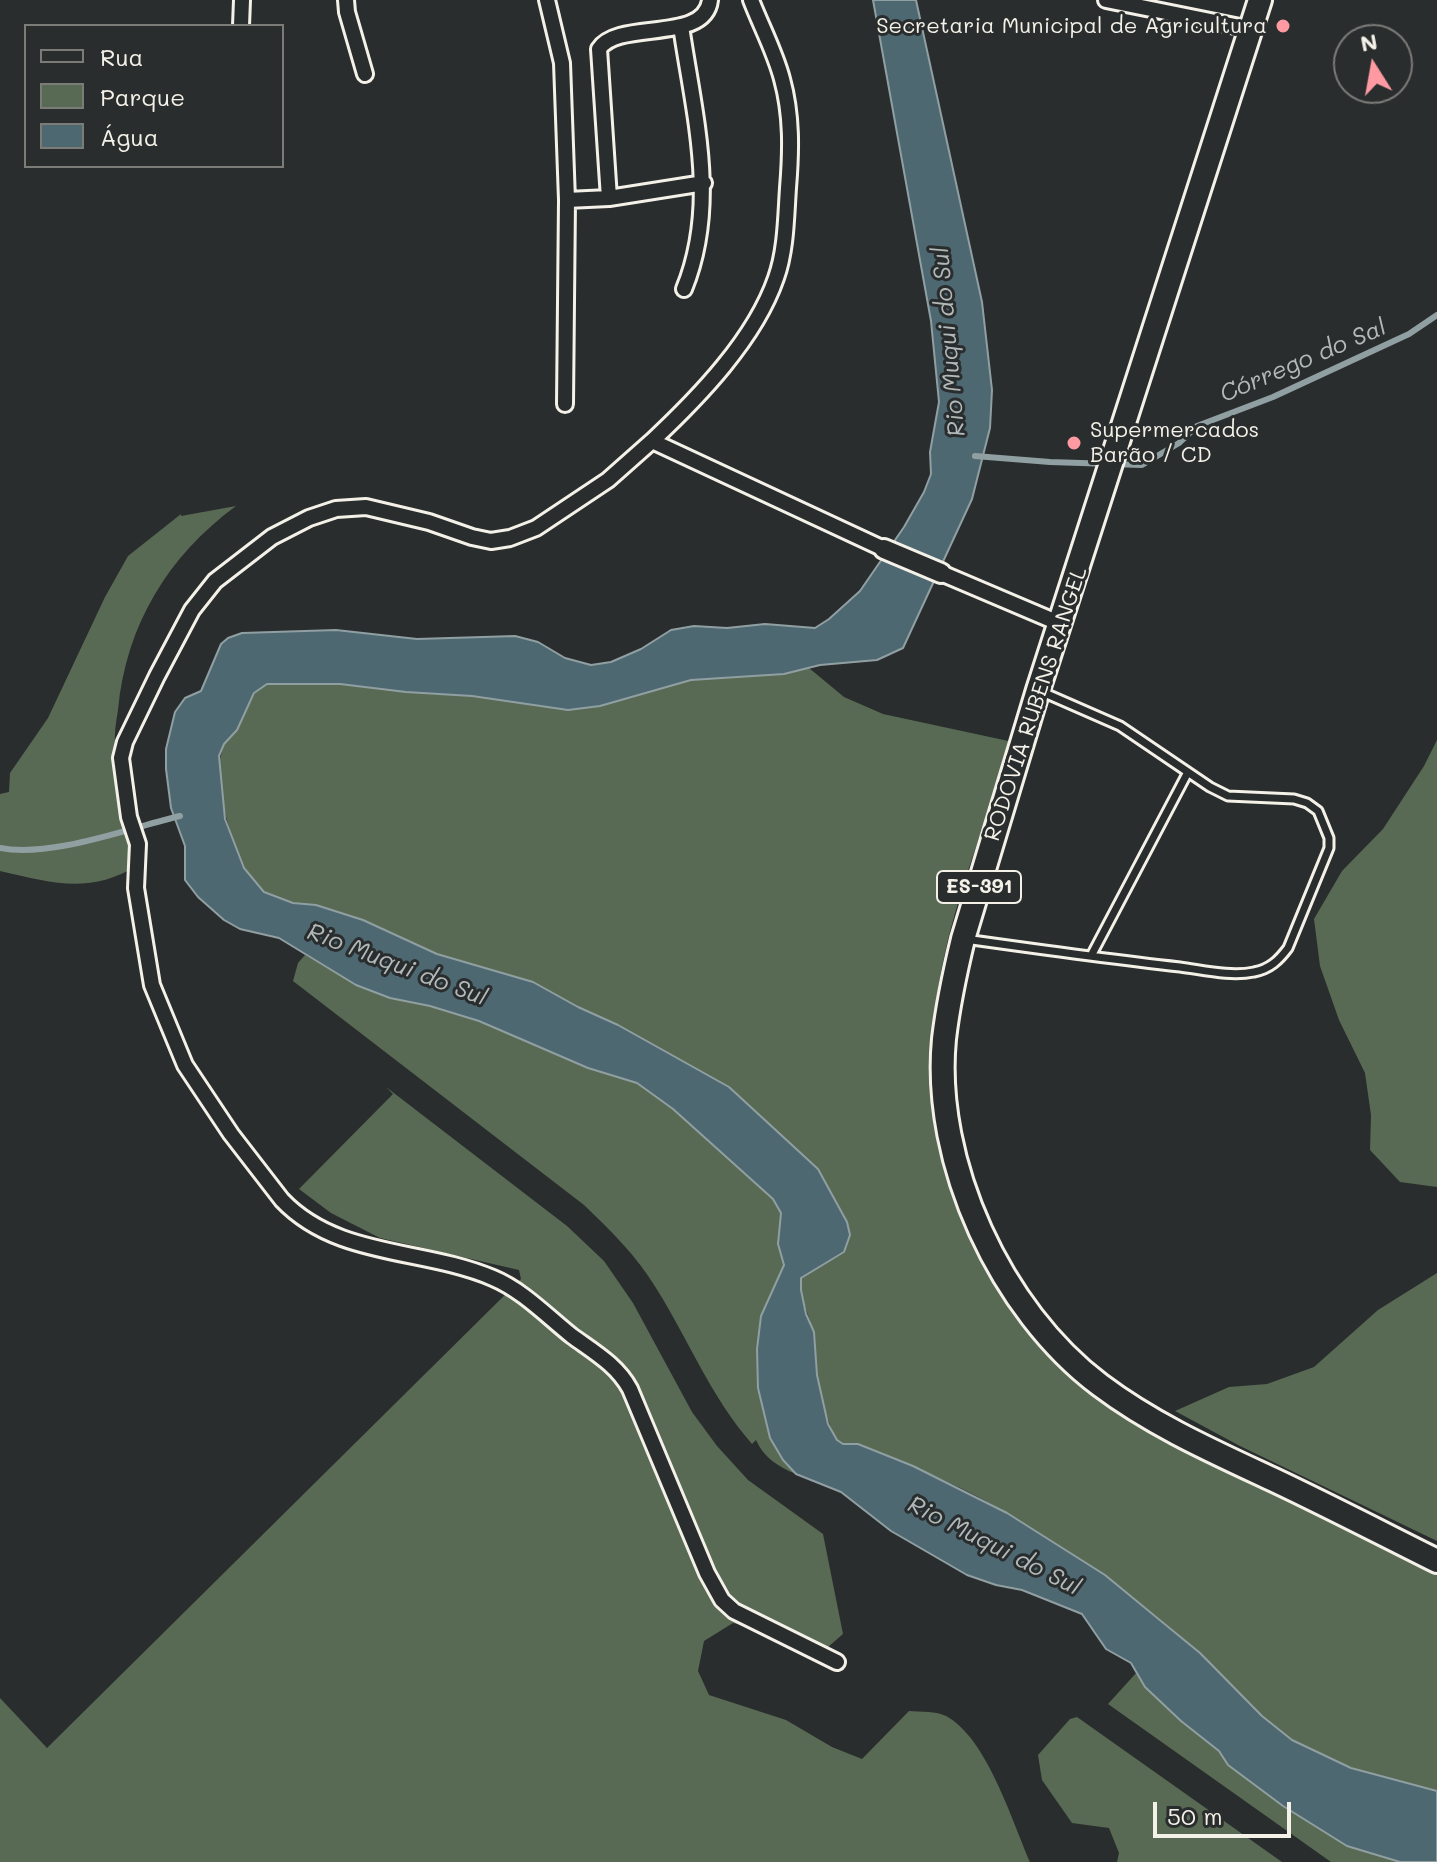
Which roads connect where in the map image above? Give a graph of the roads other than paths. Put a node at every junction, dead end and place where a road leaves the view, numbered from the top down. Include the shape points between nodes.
1 (242, 0) edge
2 (346, 0) edge
3 (547, 0) edge
4 (710, 0) edge
5 (751, 0) edge
6 (1106, 0) edge
7 (1260, 0) edge
8 (241, 24) edge
9 (681, 26) junction
10 (1250, 29) junction
11 (365, 74) dead end
12 (704, 183) junction
13 (609, 198) junction
14 (567, 200) junction
15 (684, 289) dead end
16 (565, 404) dead end
17 (652, 441) junction
18 (884, 549) joint
19 (941, 573) joint
20 (1061, 624) junction
21 (1038, 690) junction
22 (1188, 772) junction
23 (963, 939) junction
24 (1091, 956) junction
25 (1437, 1561) edge
26 (837, 1662) dead end

1 - 8 street
2 - 11 street
3 - 14 street via 562,63
4 - 9 street via 701,17
5 - 17 street via 782,78 789,115 789,184 776,277 750,332 688,407
6 - 10 street
7 - 10 main road, RODOVIA RUBENS RANGEL / ES-391
9 - 12 street
9 - 13 street via 616,37 599,49
10 - 20 main road, RODOVIA RUBENS RANGEL / ES-391
12 - 13 street
12 - 15 street via 701,237
13 - 14 street
14 - 16 street
17 - 18 street
17 - 26 street via 608,480 536,528 510,538 472,537 366,507 336,509 272,537 215,581 192,610 122,751 129,817 138,844 136,888 152,985 178,1052 282,1200 300,1216 351,1243 449,1264 504,1283 612,1365 630,1389 722,1600
18 - 19 street
19 - 20 street
20 - 21 main road, RODOVIA RUBENS RANGEL / ES-391
21 - 22 lane via 1120,726
21 - 23 main road, RODOVIA RUBENS RANGEL / ES-391
22 - 24 lane
22 - 24 lane via 1228,796 1294,799 1318,811 1329,848 1288,948 1269,968 1253,973
23 - 24 lane
23 - 25 main road, RODOVIA RUBENS RANGEL / ES-391 via 944,1042 945,1094 972,1214 1012,1290 1054,1343 1099,1384 1175,1433

